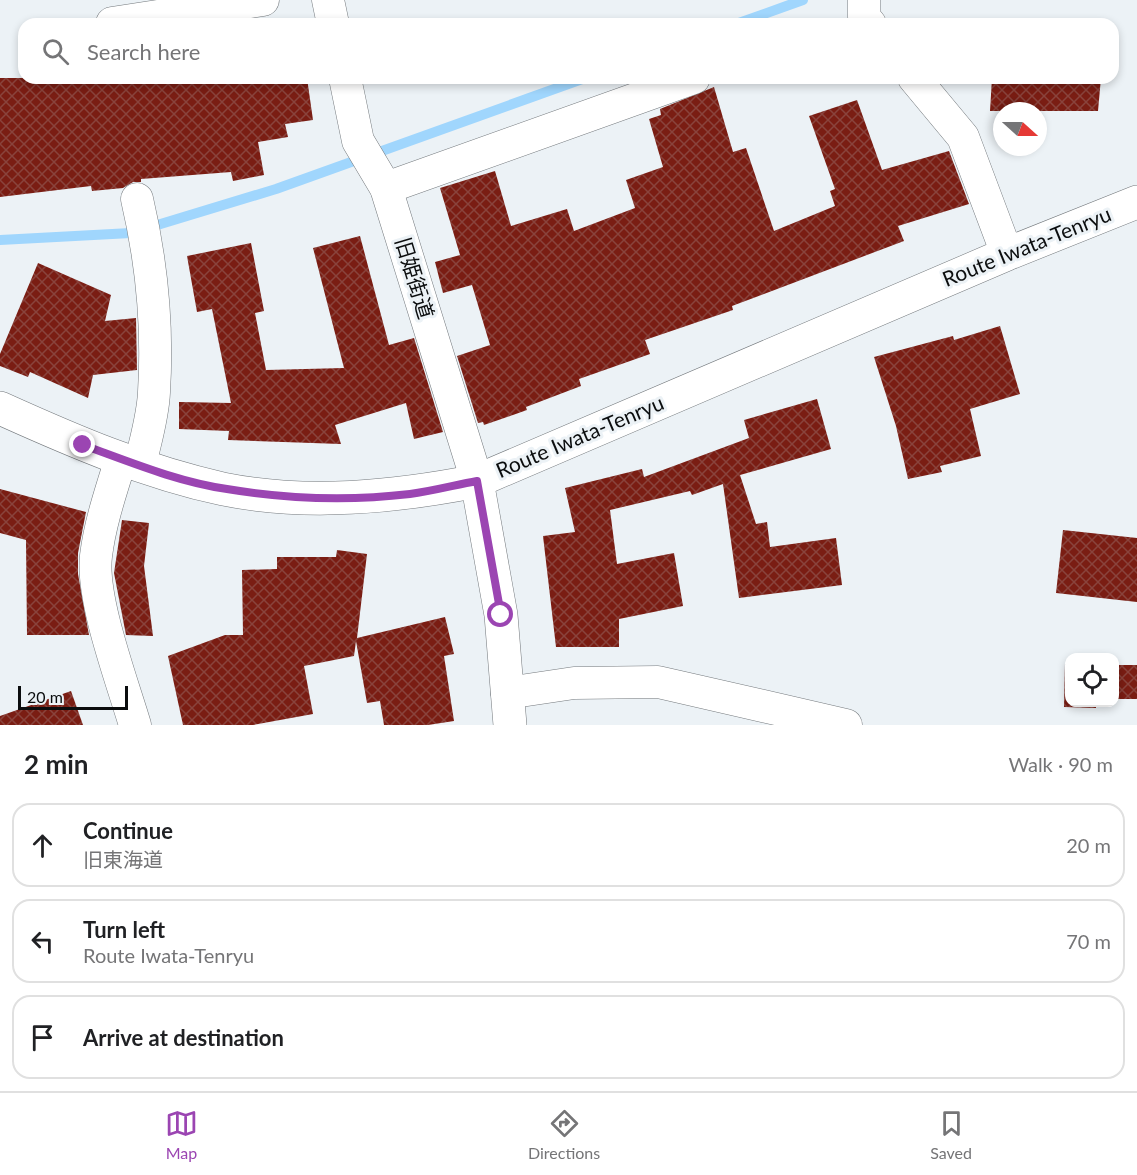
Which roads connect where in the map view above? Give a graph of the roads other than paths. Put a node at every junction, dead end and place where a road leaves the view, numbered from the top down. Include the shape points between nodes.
1 (263, 0) edge
2 (328, 0) edge
3 (139, 18) edge
4 (332, 18) edge
5 (346, 84) edge
6 (677, 84) edge
7 (919, 84) edge
8 (386, 188) junction
9 (137, 199) dead end
10 (1137, 202) edge
11 (1007, 254) junction
12 (0, 408) edge
13 (131, 462) junction
14 (477, 481) junction
15 (508, 709) edge
16 (135, 725) edge
17 (846, 725) edge

1 - 3 street
2 - 4 street
5 - 8 street, 旧姫街道 via 358,141
6 - 8 street
7 - 11 street via 963,137
8 - 14 street, 旧姫街道
9 - 13 street via 150,256 154,395
10 - 11 main road, Route Iwata-Tenryu
11 - 14 main road, Route Iwata-Tenryu
12 - 13 main road, Route Iwata-Tenryu
13 - 14 main road, Route Iwata-Tenryu via 226,489 284,496 411,494
13 - 16 street via 103,517 96,558 97,591
14 - 15 main road via 501,615
15 - 17 street via 574,683 658,682

